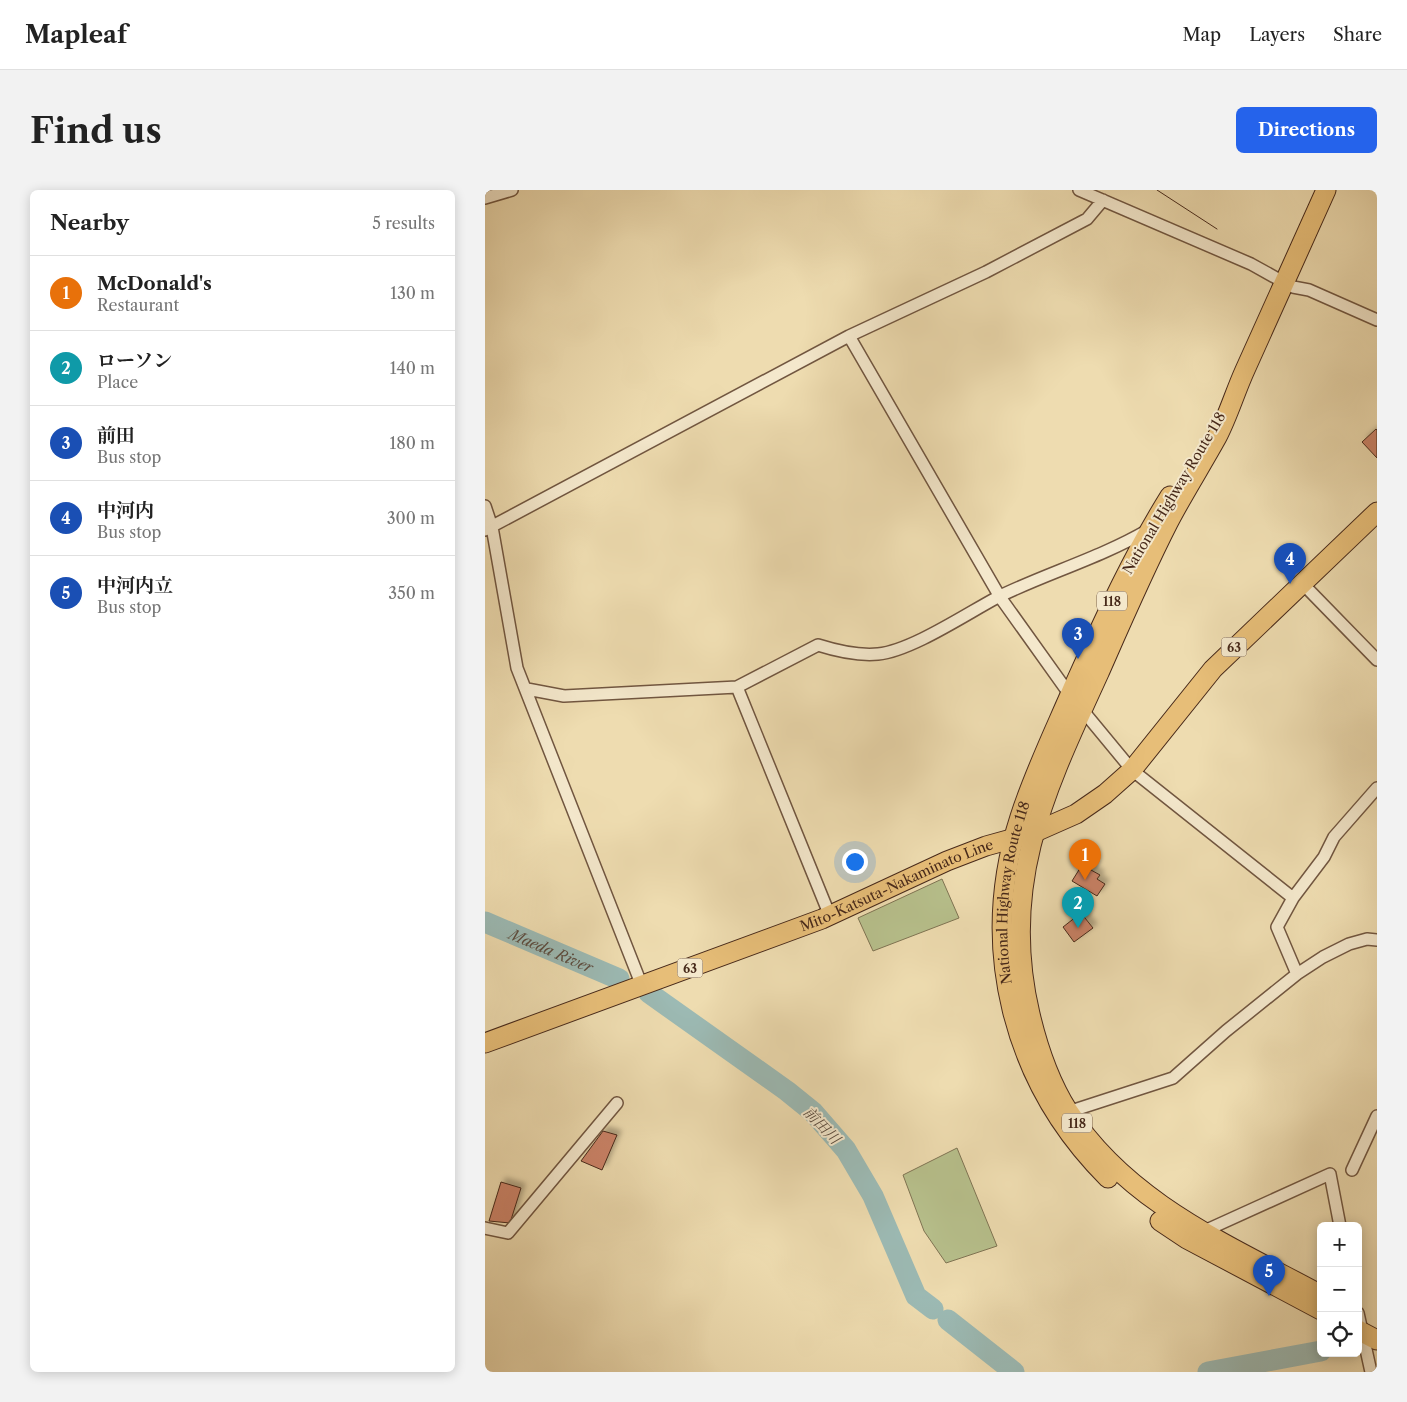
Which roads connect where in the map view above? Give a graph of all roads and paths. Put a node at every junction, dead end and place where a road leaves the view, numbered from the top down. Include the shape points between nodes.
1 (512, 190) edge
2 (1079, 190) edge
3 (1326, 190) edge
4 (485, 198) edge
5 (1103, 200) junction
6 (1285, 284) junction
7 (1377, 320) edge
8 (849, 336) junction
9 (1241, 379) junction
10 (485, 506) edge
11 (1377, 512) edge
12 (1168, 522) junction
13 (488, 529) edge
14 (1149, 529) junction
15 (1302, 583) junction
16 (1000, 596) junction
17 (1377, 660) edge
18 (737, 687) junction
19 (527, 689) junction
20 (1076, 702) junction
21 (1132, 770) junction
22 (1377, 788) edge
23 (1033, 833) junction
24 (1014, 838) junction
25 (1293, 898) junction
26 (830, 916) junction
27 (1377, 940) edge
28 (1297, 974) junction
29 (642, 986) junction
30 (485, 1043) edge
31 (617, 1103) dead end
32 (1063, 1115) junction
33 (1377, 1116) edge
34 (1352, 1170) dead end
35 (1340, 1222) edge
36 (485, 1228) edge
37 (1195, 1235) junction
38 (1317, 1293) edge
39 (1317, 1308) edge
40 (1364, 1325) edge
41 (1371, 1372) edge

1 - 4 street
2 - 5 street
3 - 6 main road, National Highway Route 118 / 118
5 - 6 street via 1251,264
5 - 8 street via 1087,219 986,272
6 - 7 street via 1309,290
6 - 9 main road, National Highway Route 118 / 118
8 - 13 street
8 - 16 street
9 - 12 main road, National Highway Route 118 / 118 via 1219,433
9 - 14 main road, National Highway Route 118 / 118
10 - 13 street
11 - 15 main road, Mito-Katsuta-Nakaminato Line / 63
12 - 14 street
12 - 20 main road, National Highway Route 118 / 118
13 - 19 street via 517,668
14 - 16 street via 1100,554
14 - 20 main road, National Highway Route 118 / 118 via 1117,590
15 - 17 street
15 - 21 main road, Mito-Katsuta-Nakaminato Line / 63 via 1213,669
16 - 18 street via 901,649 877,654 842,652 817,645
16 - 20 street
18 - 19 street via 564,696
18 - 26 street
19 - 29 street
20 - 21 street
20 - 23 main road, National Highway Route 118 / 118
20 - 24 main road, National Highway Route 118 / 118 via 1029,790
21 - 23 main road, Mito-Katsuta-Nakaminato Line / 63 via 1086,808
21 - 25 street
22 - 25 street via 1334,837 1319,866
23 - 24 main road, Mito-Katsuta-Nakaminato Line / 63
23 - 32 main road, National Highway Route 118 / 118 via 1020,898 1025,994 1040,1051
24 - 26 main road, Mito-Katsuta-Nakaminato Line / 63 via 947,861
24 - 32 main road, National Highway Route 118 / 118 via 1003,913 1005,980 1029,1064
25 - 28 street via 1277,927
26 - 29 main road, Mito-Katsuta-Nakaminato Line / 63
27 - 28 street via 1349,944
28 - 32 street via 1225,1031 1173,1078
29 - 30 main road, Mito-Katsuta-Nakaminato Line / 63
31 - 36 street via 509,1233
32 - 37 main road, National Highway Route 118 / 118 via 1130,1183 1182,1221
33 - 34 street
35 - 37 street via 1330,1174
37 - 38 main road, National Highway Route 118 / 118
37 - 39 main road, National Highway Route 118 / 118
40 - 41 street

